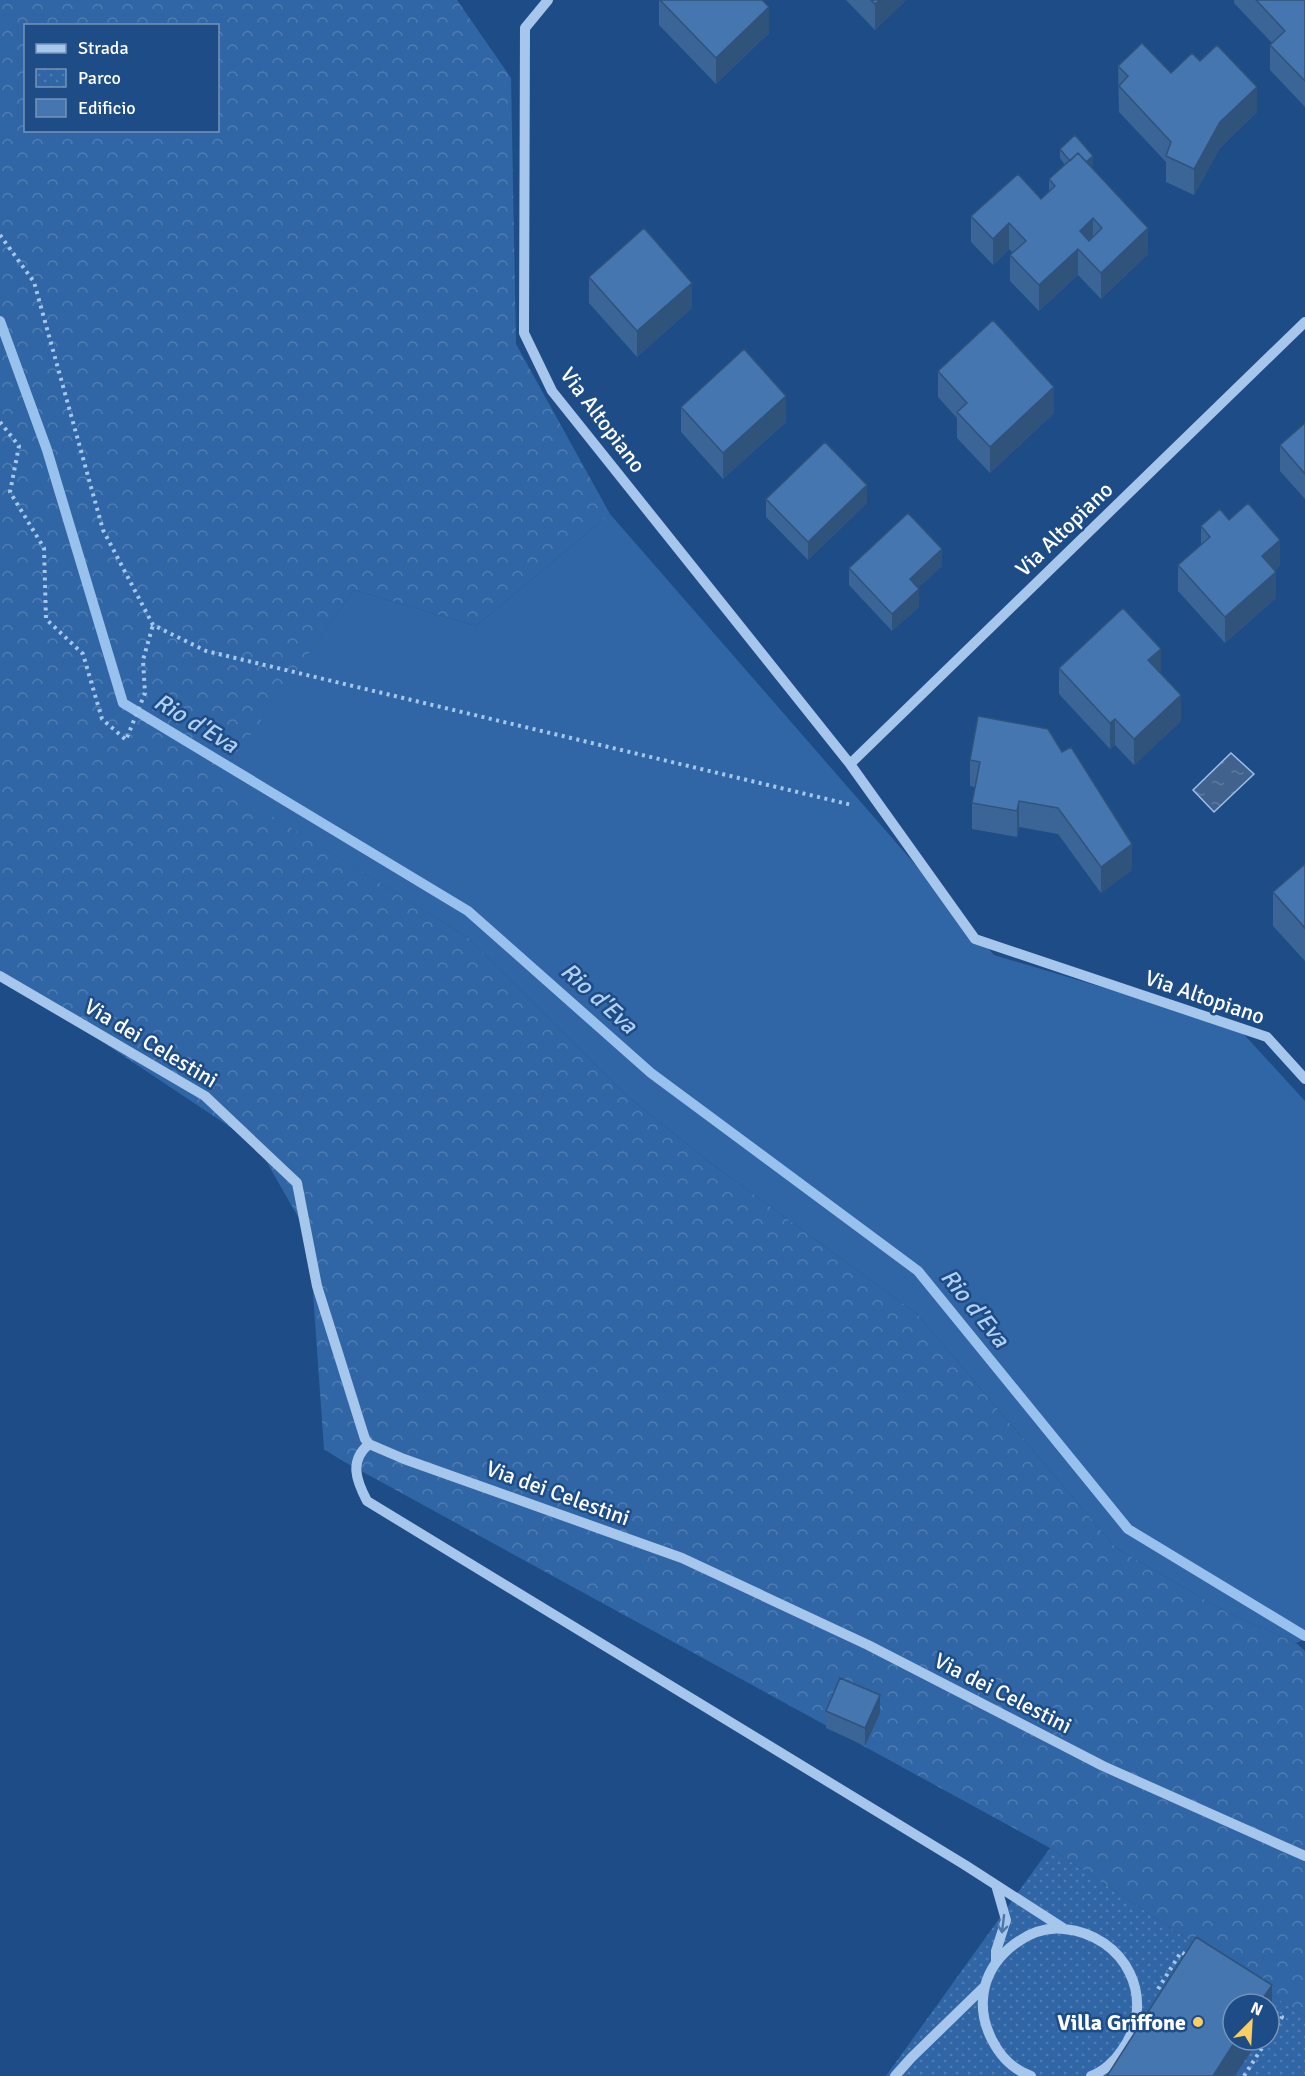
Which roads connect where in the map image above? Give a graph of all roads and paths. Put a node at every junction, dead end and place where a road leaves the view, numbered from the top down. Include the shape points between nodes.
1 (548, 0) edge
2 (0, 235) edge
3 (1305, 322) edge
4 (0, 422) edge
5 (153, 625) junction
6 (850, 764) junction
7 (885, 813) junction
8 (0, 976) edge
9 (1305, 1079) edge
10 (369, 1444) junction
11 (1305, 1856) edge
12 (996, 1885) junction
13 (1063, 1928) junction
14 (1190, 1958) edge
15 (996, 1962) junction
16 (985, 1986) junction
17 (1157, 1990) dead end
18 (1260, 2052) edge
19 (895, 2076) edge
20 (1031, 2076) edge
21 (1091, 2076) edge
22 (1244, 2076) edge

1 - 6 street, Via Altopiano via 525,28 524,333 552,391
2 - 5 path via 34,282 104,530
3 - 6 street, Via Altopiano
4 - 5 path via 19,446 10,492 44,548 46,619 83,654 102,719 126,740 146,693 143,660
5 - 7 path via 206,651
6 - 7 street, Via Altopiano
7 - 9 street, Via Altopiano via 975,939 1267,1037
8 - 10 street, Via dei Celestini via 205,1096 297,1183 317,1286
10 - 11 street, Via dei Celestini via 682,1558 868,1645 1103,1766
10 - 12 street via 356,1459 357,1483 367,1501
12 - 13 street
12 -> 15 street via 1006,1920
13 - 15 street via 1037,1932 1014,1944
13 - 21 street via 1089,1934 1111,1947 1128,1967 1137,1990 1137,2016 1130,2039 1116,2060
14 - 17 path via 1181,1952
15 - 16 street
16 - 19 street
16 - 20 street via 984,2012 990,2037 1004,2058
18 - 22 path

